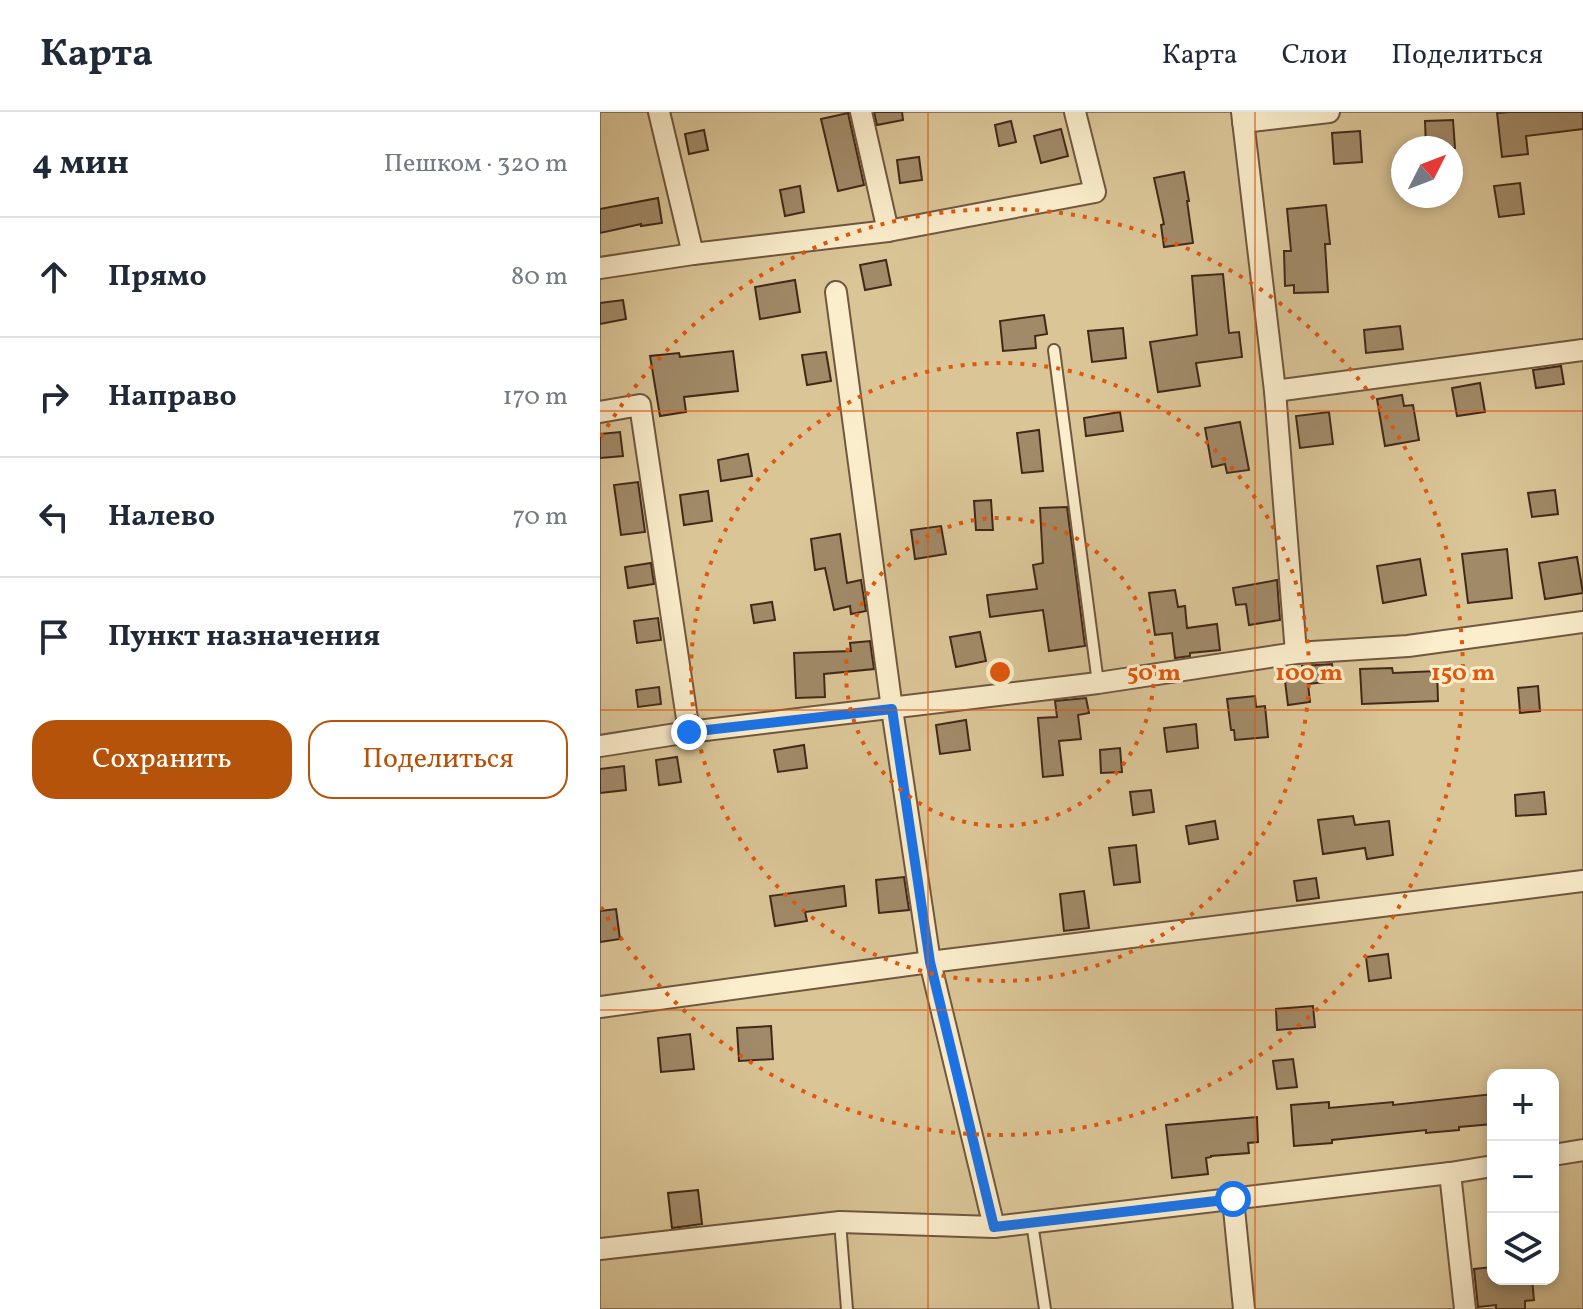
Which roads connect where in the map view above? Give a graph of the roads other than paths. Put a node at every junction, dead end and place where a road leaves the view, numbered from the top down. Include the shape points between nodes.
1 (659, 112) edge
2 (861, 112) edge
3 (1075, 112) edge
4 (1329, 112) edge
5 (1242, 117) edge
6 (888, 231) junction
7 (693, 254) junction
8 (600, 268) edge
9 (836, 292) dead end
10 (1054, 350) dead end
11 (1583, 350) edge
12 (1275, 391) junction
13 (600, 412) edge
14 (1583, 622) edge
15 (1296, 653) junction
16 (1098, 683) junction
17 (892, 709) junction
18 (689, 732) junction
19 (600, 746) edge
20 (1583, 881) edge
21 (930, 962) junction
22 (600, 1007) edge
23 (1583, 1150) edge
24 (1559, 1154) edge
25 (1487, 1167) edge
26 (1450, 1173) junction
27 (1233, 1199) junction
28 (840, 1222) junction
29 (1032, 1223) junction
30 (994, 1227) junction
31 (600, 1249) edge
32 (847, 1309) edge
33 (1045, 1309) edge
34 (1244, 1309) edge
35 (1465, 1309) edge

1 - 7 street
2 - 6 street
3 - 6 street via 1095,192
4 - 5 street
5 - 12 street
6 - 7 street
7 - 8 street
9 - 17 street
10 - 16 lane
11 - 12 street
12 - 15 street
13 - 18 street via 640,405
14 - 15 street via 1408,646
15 - 16 street
16 - 17 street
17 - 18 street
17 - 21 street
18 - 19 street
20 - 21 street
21 - 22 street
21 - 30 street
23 - 24 street
25 - 26 street
26 - 27 street
26 - 35 street
27 - 29 street
27 - 34 street
28 - 30 street
28 - 31 street
28 - 32 lane
29 - 30 street
29 - 33 lane

